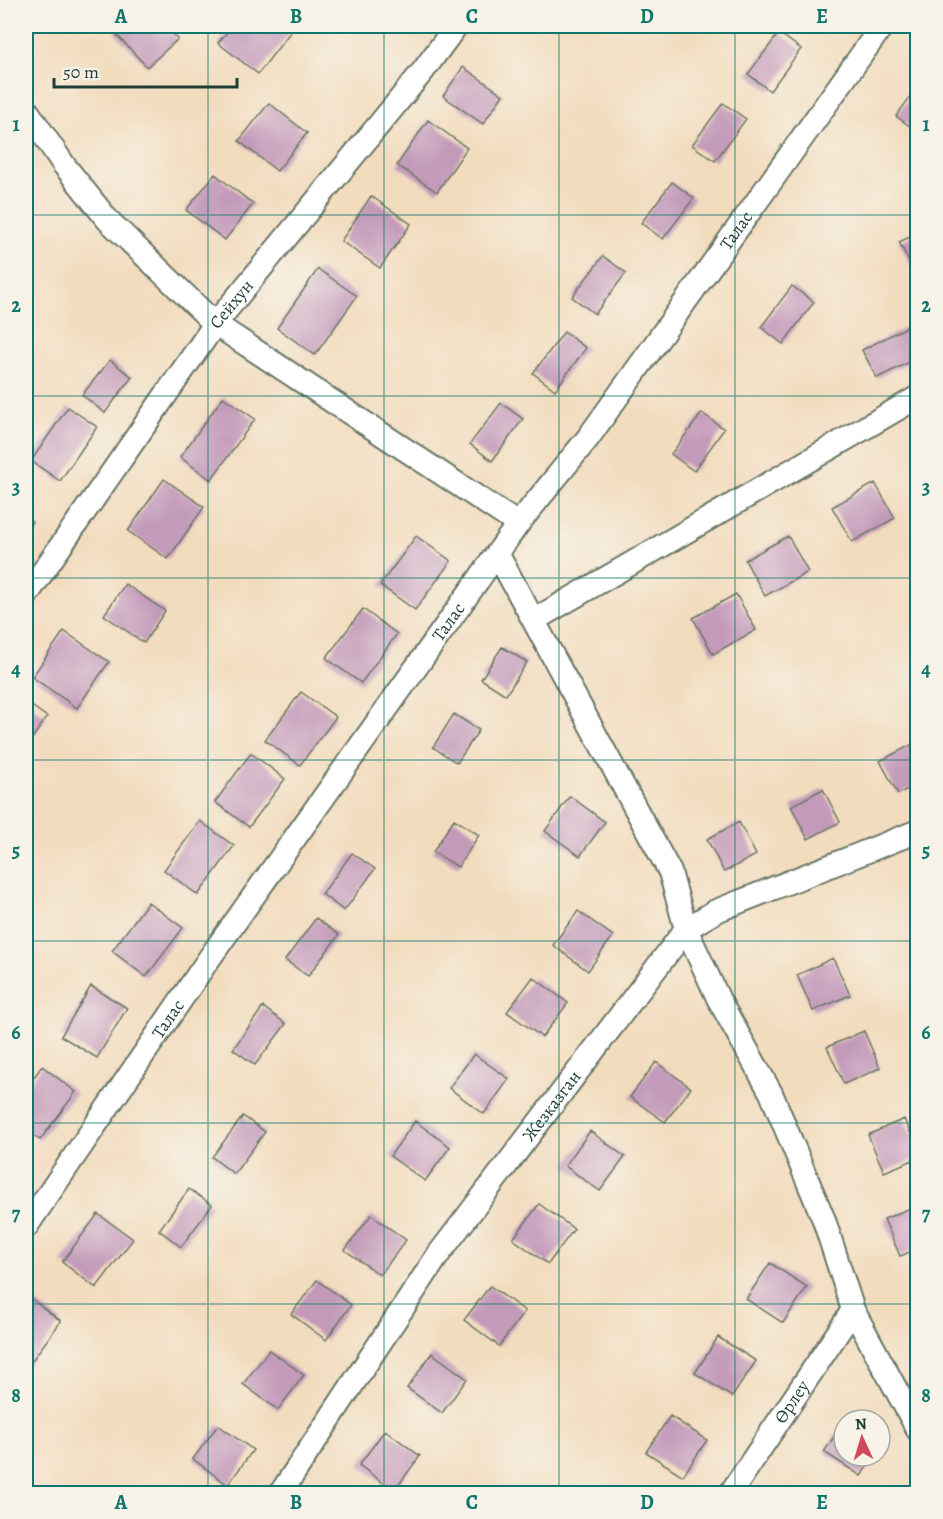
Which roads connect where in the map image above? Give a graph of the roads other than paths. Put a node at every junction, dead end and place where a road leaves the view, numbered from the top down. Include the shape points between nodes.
1 (456, 26) edge
2 (882, 26) edge
3 (26, 109) edge
4 (215, 324) junction
5 (918, 397) edge
6 (518, 524) junction
7 (498, 555) junction
8 (26, 596) edge
9 (534, 620) junction
10 (918, 831) edge
11 (686, 929) junction
12 (26, 1227) edge
13 (853, 1310) junction
14 (918, 1430) edge
15 (279, 1494) edge
16 (730, 1494) edge

1 - 4 street, Сейхун
2 - 6 street, Талас via 588,438
3 - 4 street via 106,219
4 - 6 street
4 - 8 street, Сейхун
5 - 9 street
6 - 7 street, Талас
7 - 9 street
7 - 12 street, Талас via 206,963
9 - 11 street via 670,872
10 - 11 street, Жезказган via 716,911
11 - 13 street via 771,1093 824,1220
11 - 15 street, Жезказган via 438,1255
13 - 14 street
13 - 16 street, Өрлеу

